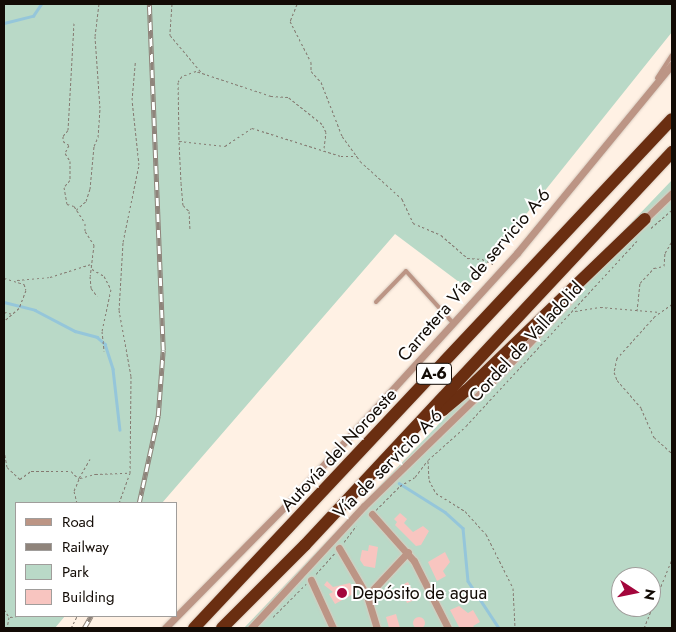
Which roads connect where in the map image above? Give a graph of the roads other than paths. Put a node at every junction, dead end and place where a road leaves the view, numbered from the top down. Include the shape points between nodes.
1 (672, 55) edge
2 (672, 64) edge
3 (640, 102) junction
4 (672, 119) edge
5 (672, 152) edge
6 (672, 193) edge
7 (646, 225) junction
8 (376, 302) dead end
9 (453, 323) junction
10 (429, 412) junction
11 (372, 514) road end
12 (339, 548) road end
13 (408, 552) junction
14 (311, 580) road end
15 (367, 596) junction
16 (178, 616) edge
17 (177, 617) edge
18 (166, 628) edge
19 (194, 628) edge
20 (222, 628) edge
21 (251, 628) edge
22 (333, 628) edge
23 (377, 628) edge
24 (448, 628) edge

1 - 3 lane
2 - 3 street, Carretera Vía de servicio A-6
3 - 9 street, Carretera Vía de servicio A-6
4 - 19 highway, Autovía del Noroeste / A-6
5 - 10 highway, A-6
6 - 7 street, Vía de servicio A-6
7 - 10 highway via 466,391 443,410
7 - 21 street, Vía de servicio A-6 via 364,506
8 - 9 lane via 406,271
9 - 16 street, Carretera Vía de servicio A-6 via 296,494
10 - 20 highway, A-6
11 - 13 street
12 - 15 street
13 - 15 street
13 - 24 street
14 - 22 street
15 - 23 street
17 - 18 street, Carretera Vía de servicio A-6

